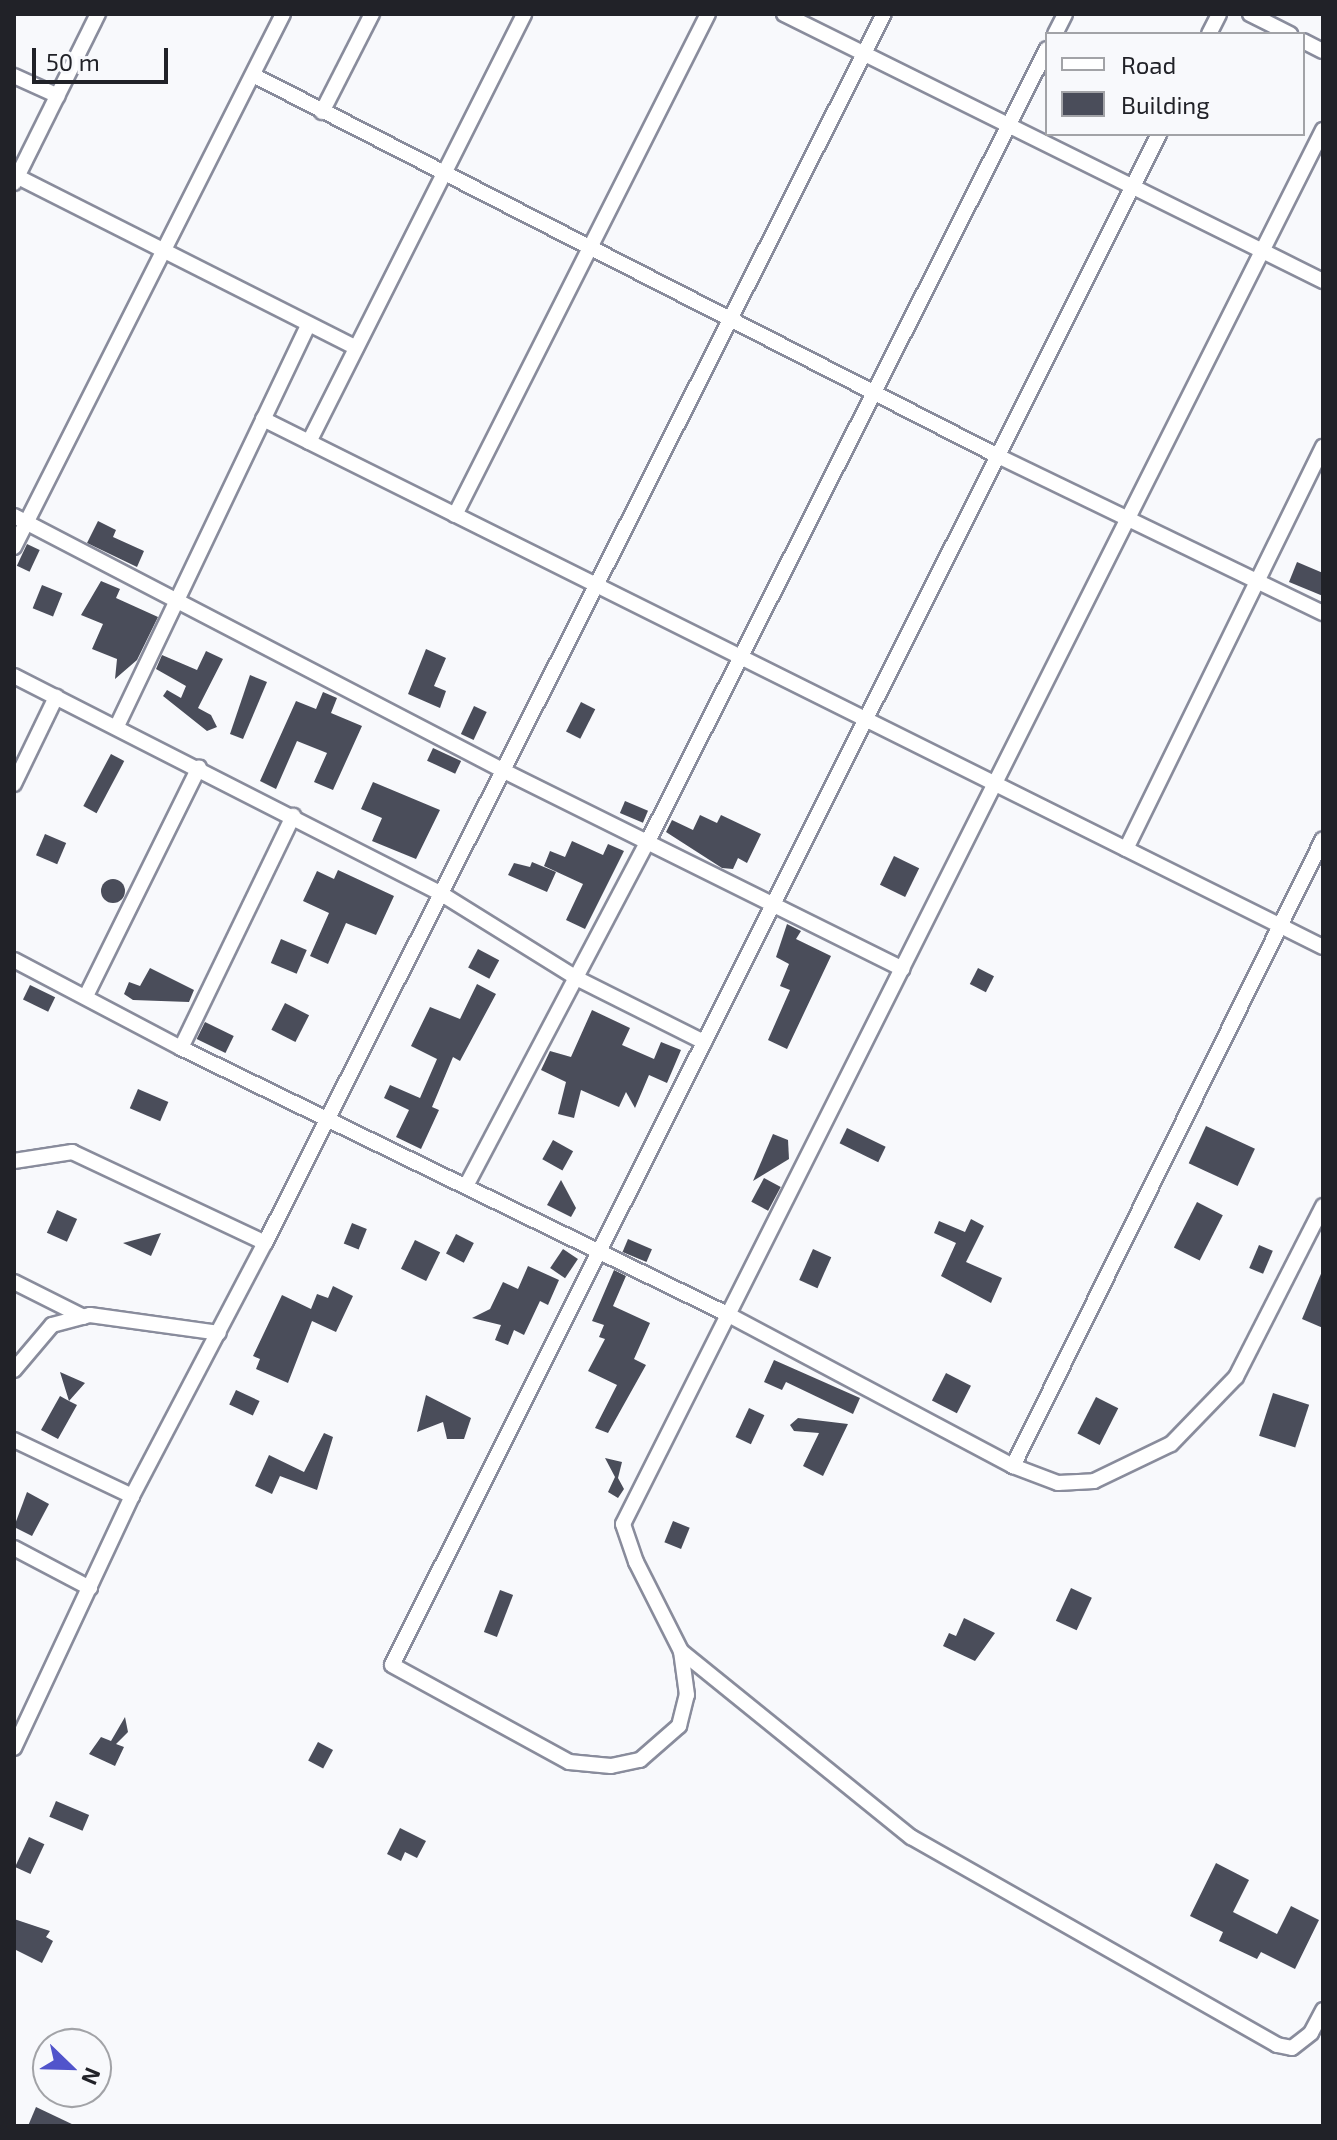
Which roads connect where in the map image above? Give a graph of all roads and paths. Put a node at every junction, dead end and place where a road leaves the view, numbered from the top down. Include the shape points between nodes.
1 (98, 14) edge
2 (283, 14) edge
3 (524, 14) edge
4 (708, 14) edge
5 (784, 14) edge
6 (884, 14) edge
7 (1065, 14) edge
8 (1219, 14) edge
9 (1250, 14) edge
10 (365, 16) edge
11 (1056, 32) edge
12 (1210, 32) edge
13 (1286, 32) edge
14 (1305, 42) edge
15 (1323, 51) edge
16 (1045, 53) edge
17 (864, 54) junction
18 (253, 75) junction
19 (14, 76) edge
20 (58, 96) junction
21 (322, 112) junction
22 (1008, 125) junction
23 (1158, 136) edge
24 (1321, 139) edge
25 (443, 173) junction
26 (15, 178) edge
27 (1132, 187) junction
28 (591, 246) junction
29 (165, 251) junction
30 (1262, 251) junction
31 (1323, 281) edge
32 (731, 318) junction
33 (309, 324) junction
34 (356, 348) junction
35 (874, 392) junction
36 (263, 419) junction
37 (309, 442) junction
38 (1323, 447) edge
39 (998, 456) junction
40 (455, 515) junction
41 (1130, 516) junction
42 (20, 519) edge
43 (14, 547) edge
44 (1257, 580) junction
45 (596, 585) junction
46 (177, 603) junction
47 (1323, 613) edge
48 (740, 657) junction
49 (14, 676) edge
50 (56, 697) junction
51 (866, 719) junction
52 (117, 726) junction
53 (22, 754) edge
54 (199, 767) junction
55 (504, 771) junction
56 (14, 784) edge
57 (995, 784) junction
58 (293, 816) junction
59 (1323, 839) edge
60 (647, 843) junction
61 (1126, 849) junction
62 (440, 893) junction
63 (774, 903) junction
64 (1279, 925) junction
65 (1323, 947) edge
66 (14, 960) edge
67 (903, 969) junction
68 (578, 979) junction
69 (86, 996) junction
70 (704, 1042) junction
71 (181, 1048) junction
72 (327, 1119) junction
73 (14, 1161) edge
74 (466, 1186) junction
75 (1323, 1206) edge
76 (265, 1243) junction
77 (598, 1254) junction
78 (14, 1282) edge
79 (727, 1314) junction
80 (84, 1317) junction
81 (219, 1333) junction
82 (14, 1370) edge
83 (14, 1440) edge
84 (1013, 1466) junction
85 (132, 1496) junction
86 (14, 1548) edge
87 (90, 1588) junction
88 (681, 1651) junction
89 (14, 1748) edge
90 (1323, 2010) edge

1 - 20 street
2 - 18 street
3 - 25 street
4 - 28 street
5 - 17 street
6 - 17 street
7 - 11 street
8 - 12 street
9 - 13 street
10 - 21 street
14 - 15 street
16 - 22 street
17 - 22 street
17 - 32 street
18 - 21 street
18 - 29 street
19 - 20 street
20 - 26 street
21 - 25 street
22 - 27 street
22 - 35 street
23 - 27 street
24 - 30 street
25 - 28 street
25 - 34 street
26 - 29 street
27 - 30 street
27 - 39 street
28 - 32 street
28 - 40 street
29 - 33 street
29 - 42 street
30 - 31 street
30 - 41 street
32 - 35 street
32 - 45 street
33 - 34 street
33 - 36 street
34 - 37 street
35 - 39 street
35 - 48 street
36 - 37 street
36 - 46 street
37 - 40 street
38 - 44 street
39 - 41 street
39 - 51 street
40 - 45 street
41 - 44 street
41 - 57 street
42 - 43 street
42 - 46 street
44 - 47 street
44 - 61 street
45 - 48 street
45 - 55 street
46 - 52 street
46 - 55 street
48 - 51 street
48 - 60 street
49 - 50 street
50 - 52 street
50 - 53 street
51 - 57 street
51 - 63 street
52 - 54 street
53 - 56 street
54 - 58 street
54 - 69 street
55 - 60 street
55 - 62 street
57 - 61 street
57 - 67 street
58 - 62 street
58 - 71 street
59 - 64 street
60 - 63 street
60 - 68 street
61 - 64 street
62 - 68 street
62 - 72 street
63 - 67 street
63 - 70 street
64 - 65 street
64 - 84 street
66 - 69 street
67 - 79 street
68 - 70 street
68 - 74 street
69 - 71 street
70 - 77 street
71 - 72 street
72 - 74 street
72 - 76 street
73 - 76 street via 72,1152
74 - 77 street
75 - 84 street via 1236,1377 1171,1444 1094,1481 1058,1483
76 - 81 street
77 - 79 street
77 - 88 street via 392,1665 569,1762 611,1766 640,1760 679,1726 687,1695
78 - 80 street
79 - 84 street
79 - 88 street via 623,1524
80 - 81 street
80 - 82 street via 52,1325
81 - 85 street
83 - 85 street
85 - 87 street
86 - 87 street
87 - 89 street
88 - 90 street via 911,1837 1277,2045 1292,2048

